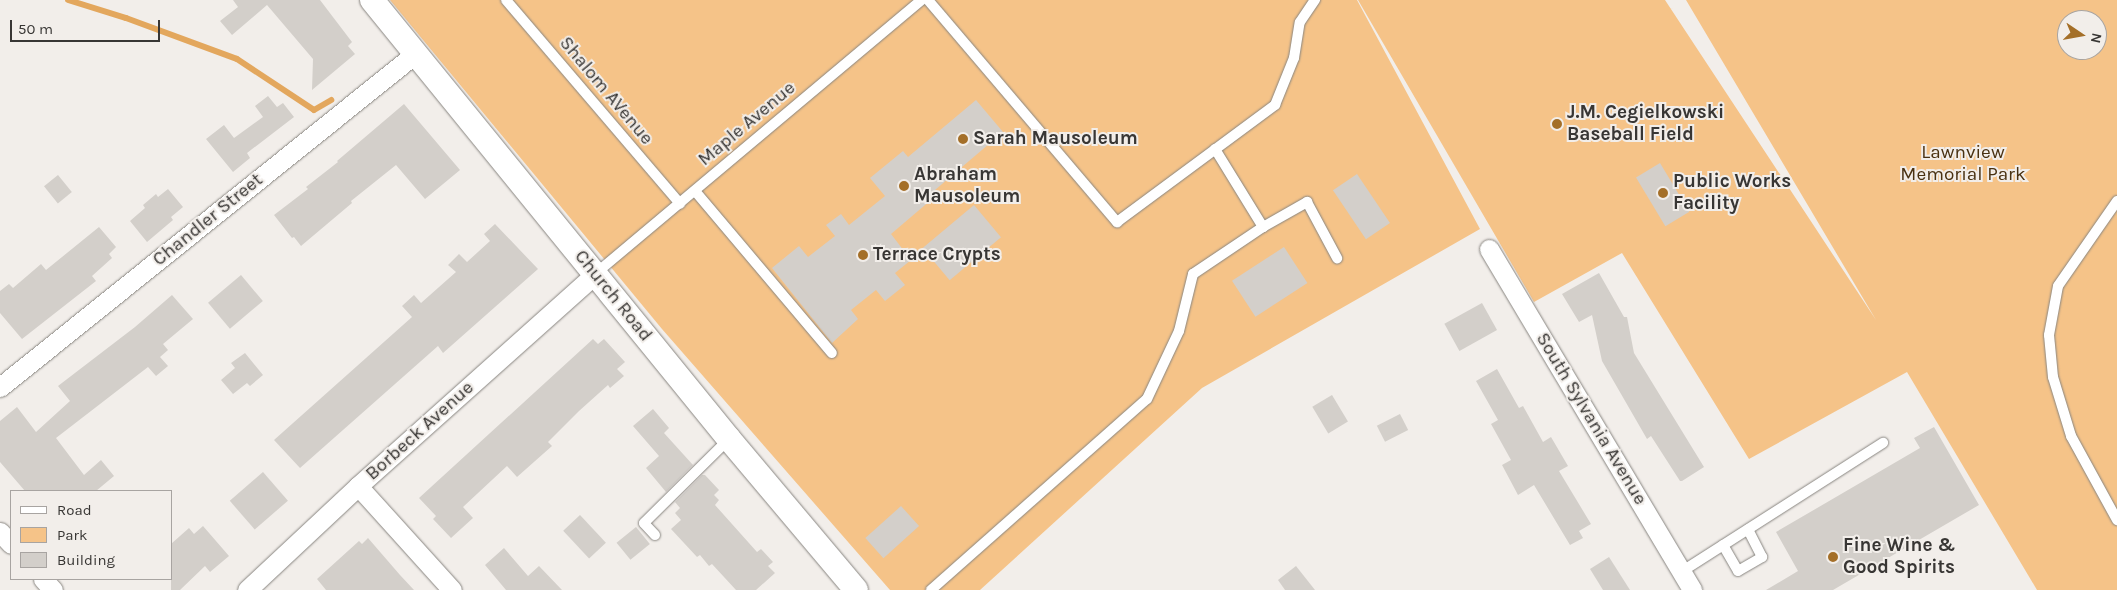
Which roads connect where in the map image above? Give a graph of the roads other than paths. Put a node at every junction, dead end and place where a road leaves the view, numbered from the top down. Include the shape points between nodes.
1 (372, 0) edge
2 (506, 0) edge
3 (921, 0) edge
4 (928, 0) edge
5 (1315, 0) edge
6 (416, 53) junction
7 (1215, 149) junction
8 (695, 191) junction
9 (2117, 201) edge
10 (680, 204) junction
11 (1263, 227) junction
12 (1489, 249) dead end
13 (1337, 258) dead end
14 (595, 274) junction
15 (832, 353) dead end
16 (0, 387) edge
17 (729, 439) junction
18 (1883, 443) dead end
19 (358, 486) junction
20 (2117, 520) edge
21 (1748, 529) junction
22 (0, 532) edge
23 (655, 536) dead end
24 (10, 543) edge
25 (1723, 545) junction
26 (1681, 572) junction
27 (44, 580) edge
28 (53, 590) edge
29 (247, 590) edge
30 (452, 590) edge
31 (856, 590) edge
32 (931, 590) edge
33 (1692, 590) edge

1 - 6 street, Church Road
2 - 10 lane, Shalom AVenue
3 - 8 lane, Maple Avenue
4 - 7 lane via 1117,222
5 - 7 lane via 1300,22 1294,58 1275,105
6 - 14 street, Church Road
6 - 16 street, Chandler Street
7 - 11 lane
8 - 10 lane, Maple Avenue
8 - 15 lane
9 - 20 lane via 2058,286 2049,335 2053,377 2071,436
10 - 14 lane, Maple Avenue
11 - 13 lane via 1307,202
11 - 32 lane via 1193,274 1180,331 1147,399
12 - 26 street, South Sylvania Avenue
14 - 17 street, Church Road
14 - 19 street, Borbeck Avenue
17 - 23 lane via 644,523
17 - 31 street, Church Road
18 - 21 lane
19 - 29 street, Borbeck Avenue
19 - 30 street
21 - 25 lane
21 - 25 lane via 1762,557 1738,571
22 - 24 street
25 - 26 lane
26 - 33 street, South Sylvania Avenue
27 - 28 street

